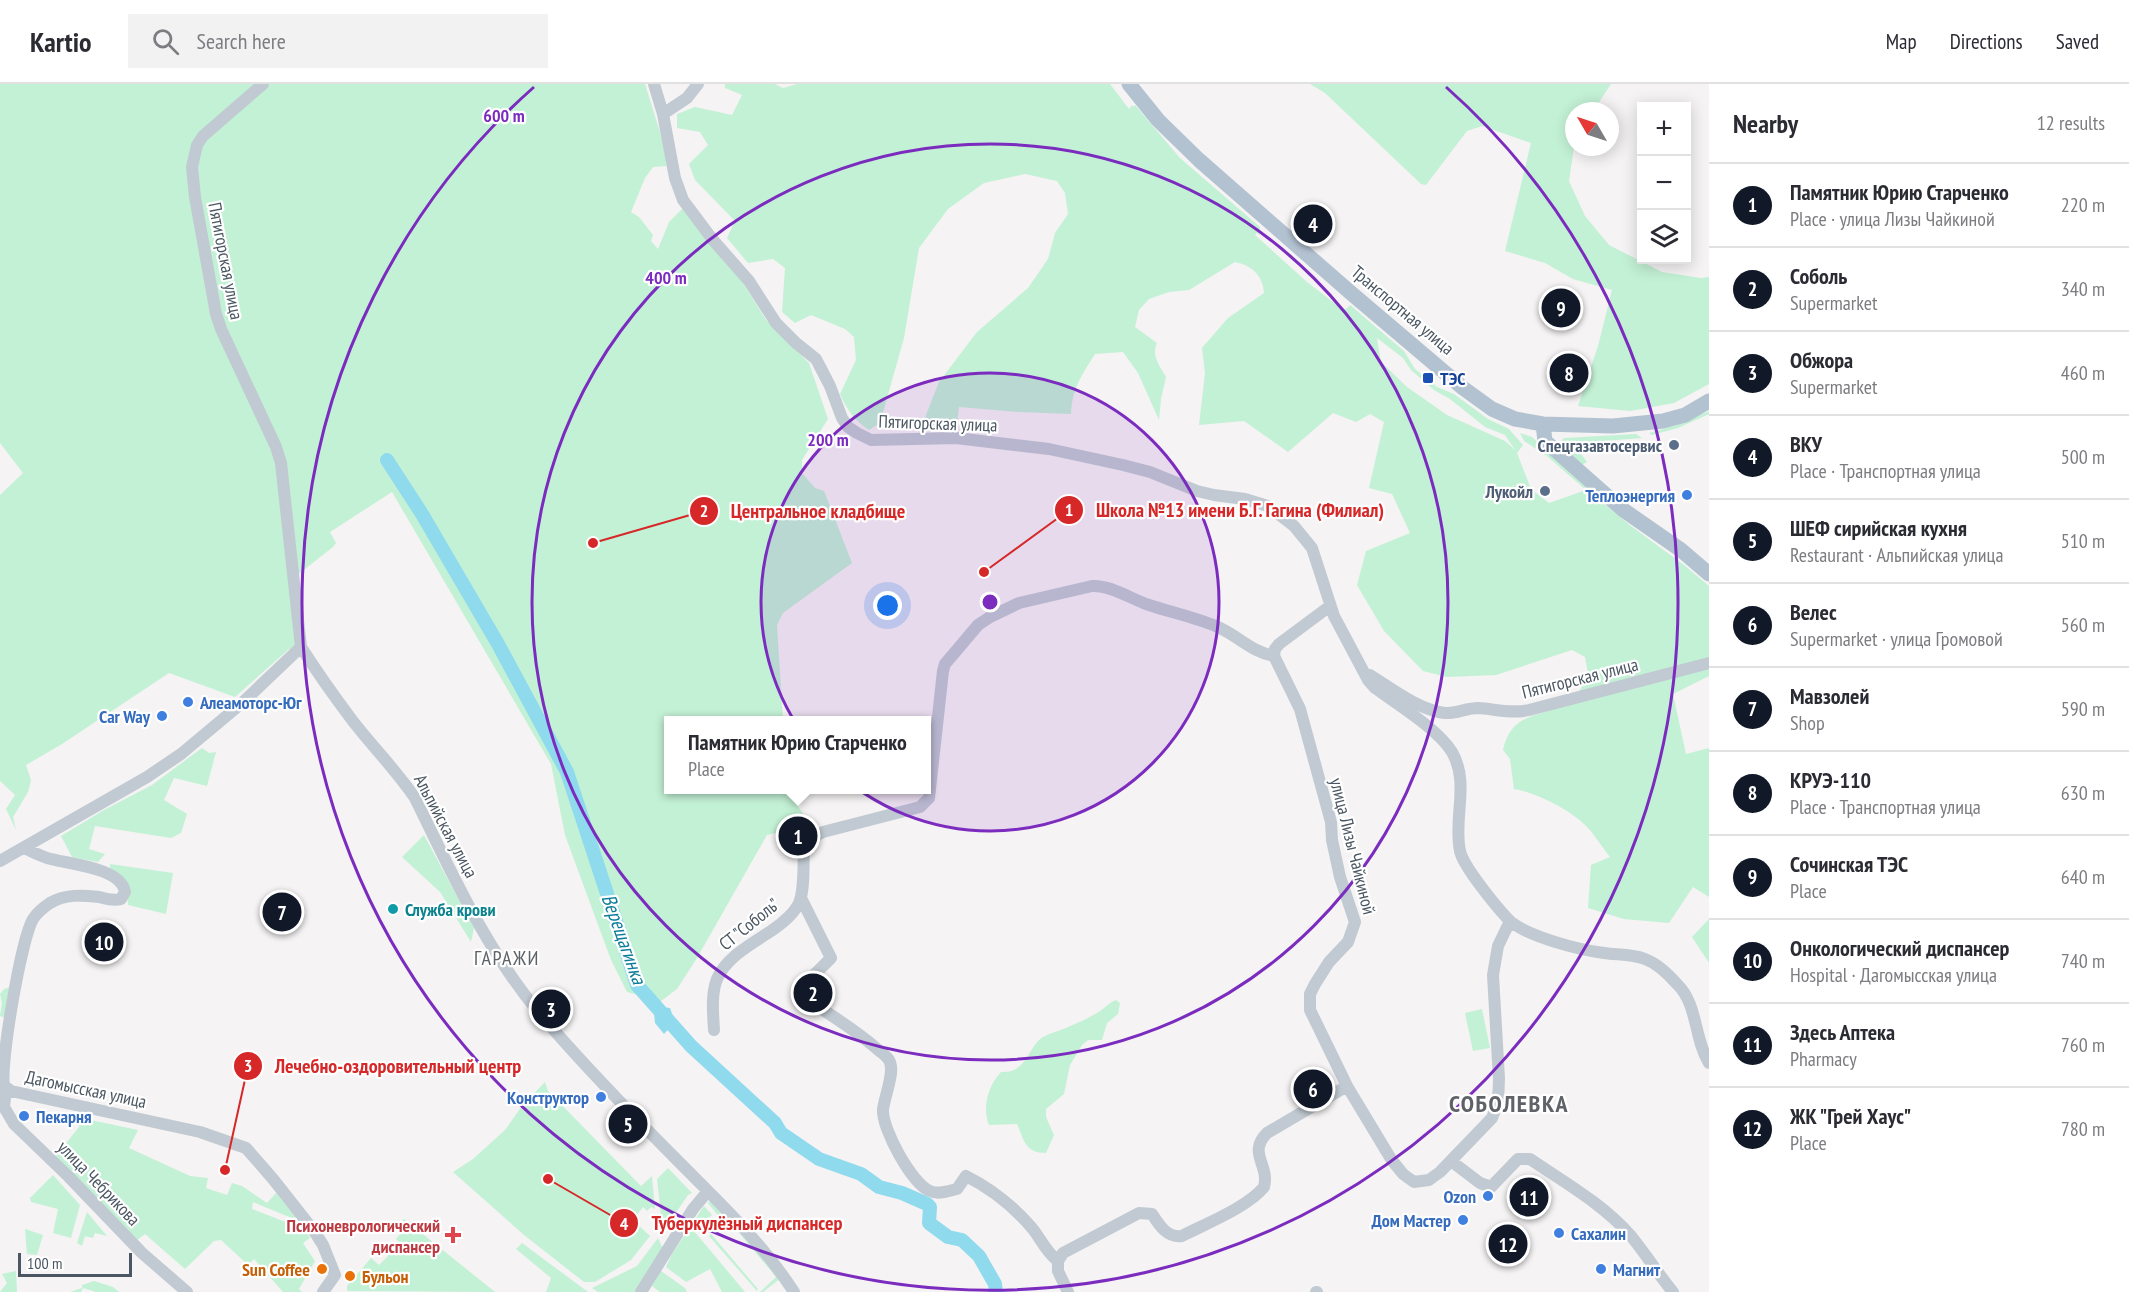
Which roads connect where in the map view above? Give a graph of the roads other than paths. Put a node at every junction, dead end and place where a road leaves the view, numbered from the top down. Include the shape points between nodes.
1 (263, 84) edge
2 (654, 84) edge
3 (698, 84) edge
4 (1129, 84) edge
5 (663, 114) junction
6 (1709, 401) edge
7 (1543, 424) junction
8 (1709, 574) edge
9 (1330, 606) junction
10 (302, 647) junction
11 (1274, 656) junction
12 (1709, 663) edge
13 (1361, 670) junction
14 (931, 792) edge
15 (930, 794) edge
16 (25, 848) junction
17 (0, 861) edge
18 (801, 898) junction
19 (1510, 921) junction
20 (714, 1030) dead end
21 (1709, 1063) edge
22 (1347, 1086) junction
23 (6, 1088) junction
24 (1451, 1161) junction
25 (708, 1191) junction
26 (1058, 1261) junction
27 (187, 1292) edge
28 (323, 1292) edge
29 (641, 1292) edge
30 (794, 1292) edge
31 (1068, 1292) edge
32 (1673, 1292) edge

1 - 10 street, Пятигорская улица via 203,136 192,167 216,314 281,463
2 - 5 street, Пятигорская улица
3 - 5 street via 687,98
4 - 7 main road, Транспортная улица via 1158,120 1199,160 1464,388 1505,415
5 - 9 street, Пятигорская улица via 683,200 749,281 776,323 816,359 842,418 856,434 871,440 956,438 1049,449 1132,467 1206,493 1268,506 1294,526 1312,548
6 - 7 main road, Транспортная улица via 1685,415 1663,421 1603,426
7 - 8 main road via 1545,441 1622,509
9 - 11 street via 1279,644
9 - 13 street, Пятигорская улица
10 - 16 street via 242,704 180,754
10 - 25 street, Альпийская улица via 352,720 415,798 477,923 503,966 571,1049
11 - 14 street, СТ "Соболь" via 1222,629 1100,586 1042,597 1003,610 978,625 943,667
11 - 22 street, улица Лизы Чайкиной via 1300,709 1331,822 1340,877 1354,916 1348,942 1321,973 1309,1002 1315,1023
12 - 13 street, Пятигорская улица via 1509,712 1472,708 1445,713 1430,709
13 - 19 street, Пятигорская улица via 1372,685 1449,747 1461,777 1460,853
15 - 18 street, СТ "Соболь" via 921,807 815,836 805,845
16 - 17 street
16 - 23 street, Дагомысская улица via 102,871 121,883 125,892 118,900 70,896 50,903 33,920 7,1040 3,1079
18 - 20 street, СТ "Соболь" via 790,916 740,952 721,972 714,992
18 - 26 street via 831,958 797,992 852,1028 889,1061 884,1118 888,1133 918,1182 928,1191 939,1192 957,1189 966,1176 988,1187 1023,1219
19 - 21 street, Пятигорская улица via 1564,945 1650,961 1684,991
19 - 24 street via 1498,946 1492,975 1499,1079 1497,1106 1492,1118
22 - 24 street, улица Лизы Чайкиной via 1391,1159 1414,1182 1430,1180
22 - 26 street via 1266,1133 1258,1152 1266,1182 1261,1191 1233,1209 1175,1237 1152,1214 1132,1215 1064,1253
23 - 27 street, улица Чебрикова via 4,1107 14,1124 142,1253
23 - 28 street, Дагомысская улица via 200,1132 246,1148 323,1245 335,1275
24 - 32 street via 1491,1187 1518,1159 1530,1159 1585,1197 1630,1235
25 - 29 street
25 - 30 street, Альпийская улица via 773,1260
26 - 31 street via 1058,1271

